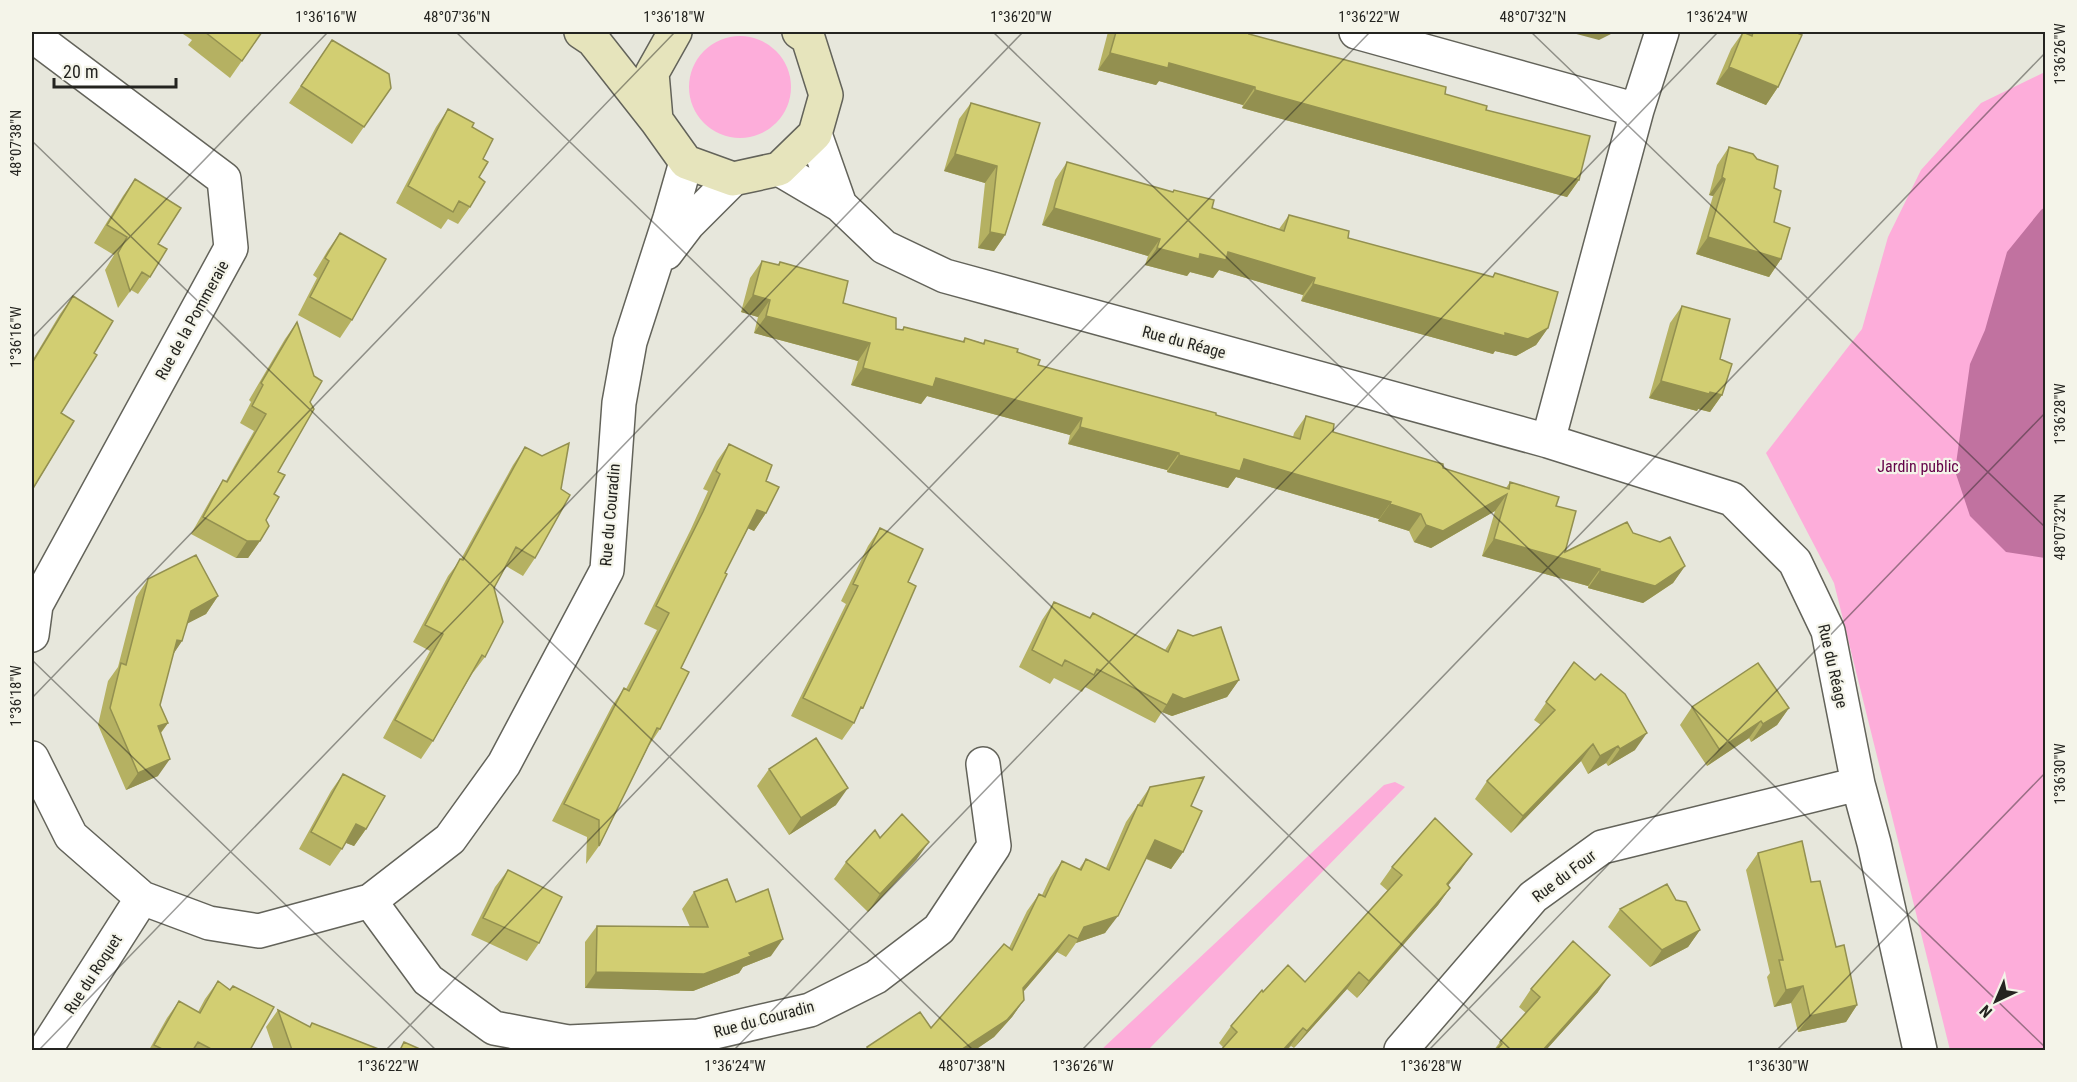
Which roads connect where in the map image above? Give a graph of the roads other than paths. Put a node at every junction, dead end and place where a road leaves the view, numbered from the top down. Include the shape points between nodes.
1 (581, 32) edge
2 (675, 32) edge
3 (1356, 32) edge
4 (1662, 32) edge
5 (806, 34) edge
6 (32, 35) edge
7 (1637, 110) junction
8 (656, 120) junction
9 (815, 134) junction
10 (686, 162) junction
11 (779, 169) junction
12 (733, 179) junction
13 (840, 205) junction
14 (654, 268) junction
15 (1548, 441) junction
16 (32, 635) edge
17 (32, 758) edge
18 (983, 764) dead end
19 (1858, 784) junction
20 (142, 898) junction
21 (370, 901) junction
22 (45, 1050) edge
23 (1401, 1050) edge
24 (1920, 1050) edge

1 - 8 street via 593,40
2 - 8 street via 652,73
3 - 7 street
4 - 7 street
5 - 9 street via 826,95
6 - 16 street, Rue de la Pommeraie via 224,179 231,248 36,605
7 - 15 street
8 - 10 street
9 - 11 street
9 - 13 street
10 - 12 street
10 - 14 street, Rue du Couradin
11 - 12 street
11 - 13 street
12 - 14 street via 688,224
13 - 15 street, Rue du Réage via 884,247 945,276
14 - 21 street, Rue du Couradin via 630,342 619,403 607,570 504,764 450,839
15 - 19 street, Rue du Réage via 1732,499 1795,562 1828,631
17 - 20 street via 71,836
18 - 21 street, Rue du Couradin via 994,846 939,929 876,977 810,1010 698,1036 568,1042 494,1028 428,980
19 - 23 street, Rue du Four via 1602,847 1533,897
19 - 24 street, Rue du Réage
20 - 21 street, Rue du Couradin via 209,923 260,931
20 - 22 street, Rue du Roquet

